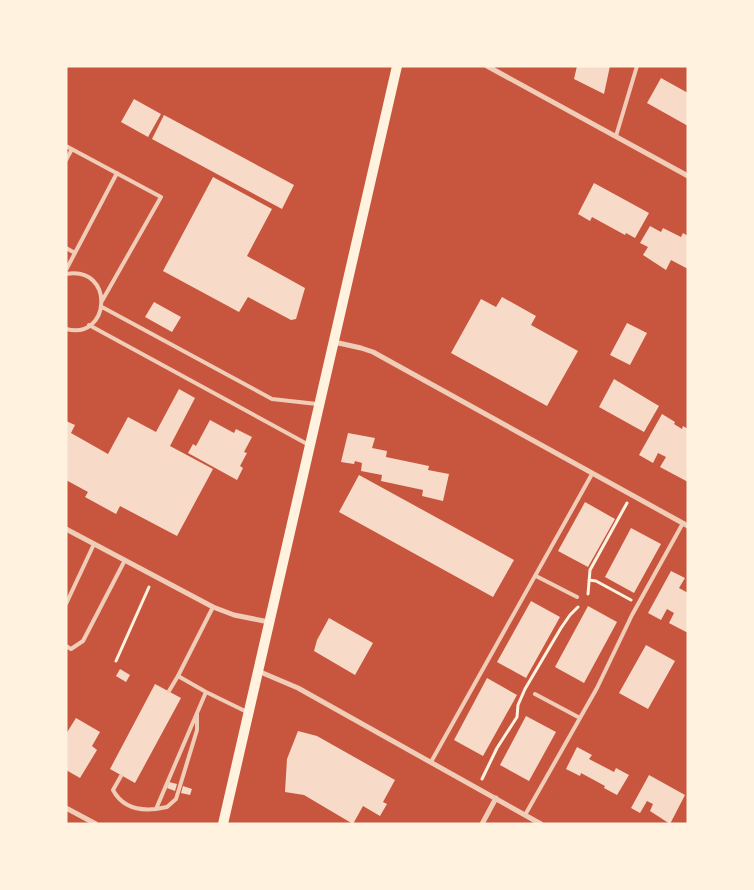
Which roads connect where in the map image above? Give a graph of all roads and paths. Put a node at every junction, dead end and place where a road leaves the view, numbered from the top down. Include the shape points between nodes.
1 (398, 66) edge
2 (487, 66) edge
3 (637, 66) edge
4 (616, 136) junction
5 (66, 146) edge
6 (72, 149) junction
7 (66, 160) edge
8 (117, 173) junction
9 (688, 176) edge
10 (66, 248) edge
11 (75, 253) junction
12 (66, 270) edge
13 (66, 274) edge
14 (102, 301) junction
15 (102, 307) junction
16 (90, 325) junction
17 (66, 329) edge
18 (334, 342) junction
19 (319, 404) junction
20 (310, 445) junction
21 (592, 474) junction
22 (631, 495) junction
23 (685, 524) edge
24 (66, 529) edge
25 (94, 544) junction
26 (125, 560) junction
27 (536, 576) junction
28 (589, 580) junction
29 (149, 587) dead end
30 (587, 596) dead end
31 (577, 597) dead end
32 (66, 604) edge
33 (638, 604) junction
34 (580, 606) dead end
35 (213, 607) junction
36 (270, 622) junction
37 (66, 646) edge
38 (116, 661) dead end
39 (258, 671) junction
40 (178, 676) junction
41 (169, 691) dead end
42 (206, 692) junction
43 (535, 694) dead end
44 (197, 712) junction
45 (249, 713) junction
46 (580, 718) junction
47 (431, 762) junction
48 (121, 776) dead end
49 (478, 789) junction
50 (496, 798) junction
51 (66, 808) edge
52 (156, 809) junction
53 (525, 815) junction
54 (96, 824) edge
55 (223, 824) edge
56 (482, 824) edge
57 (541, 824) edge

1 - 18 main road
2 - 4 street
3 - 4 lane
4 - 9 street
5 - 6 lane
6 - 7 lane
6 - 8 lane
8 - 11 lane
8 - 14 lane via 161,196
10 - 11 lane
11 - 12 lane
13 - 14 lane via 89,277 100,290
14 - 15 lane
15 - 16 lane
15 - 19 lane via 272,399
16 - 17 lane
16 - 20 lane
18 - 19 main road
18 - 21 street via 373,352
19 - 20 main road
20 - 36 main road
21 - 22 street
21 - 27 lane
22 - 23 street
22 - 28 path via 590,570
23 - 33 lane
24 - 25 street
25 - 26 street
25 - 32 lane
26 - 35 street
26 - 37 lane via 83,640 71,649
27 - 31 lane
27 - 47 lane
28 - 30 path
28 - 33 path
29 - 38 path
33 - 46 lane
34 - 49 path via 570,614 525,689 517,717 497,748
35 - 36 street
35 - 40 lane
36 - 39 main road
39 - 45 main road
39 - 47 street via 298,688
40 - 41 lane
40 - 42 lane
42 - 44 lane
42 - 45 lane
43 - 46 lane
44 - 52 lane
44 - 52 lane via 197,730 176,799 167,807
45 - 55 main road
46 - 53 lane
47 - 49 street
48 - 52 lane via 113,790 118,799 141,810
49 - 50 street
50 - 53 street
50 - 56 street
51 - 54 street
53 - 57 street

